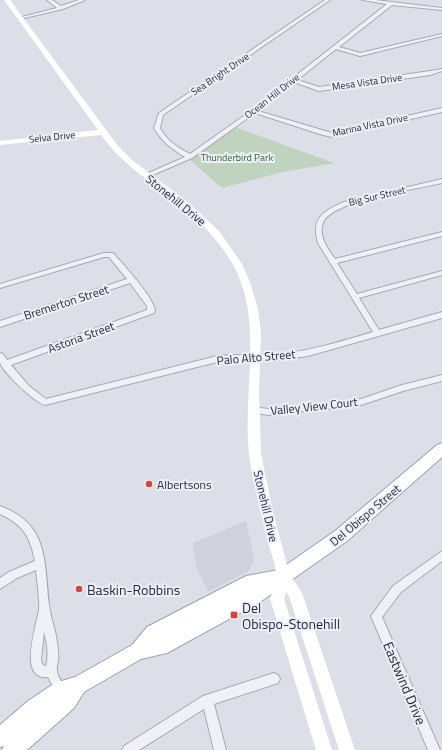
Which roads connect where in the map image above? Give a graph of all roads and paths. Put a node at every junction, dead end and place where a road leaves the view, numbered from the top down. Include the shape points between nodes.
1 (7, 0) edge
2 (49, 0) edge
3 (83, 0) edge
4 (328, 0) edge
5 (364, 0) edge
6 (390, 4) junction
7 (61, 8) junction
8 (442, 9) edge
9 (20, 18) junction
10 (442, 35) edge
11 (335, 47) junction
12 (442, 70) edge
13 (293, 80) junction
14 (254, 110) junction
15 (442, 110) edge
16 (104, 132) junction
17 (0, 143) edge
18 (190, 156) junction
19 (146, 176) junction
20 (442, 181) edge
21 (442, 234) edge
22 (333, 262) junction
23 (442, 273) edge
24 (132, 280) junction
25 (0, 286) edge
26 (355, 297) junction
27 (442, 315) edge
28 (0, 324) edge
29 (378, 334) junction
30 (0, 356) edge
31 (254, 357) junction
32 (5, 364) junction
33 (442, 378) edge
34 (254, 410) junction
35 (442, 449) edge
36 (0, 510) edge
37 (442, 555) edge
38 (40, 563) junction
39 (283, 576) junction
40 (0, 584) edge
41 (44, 608) junction
42 (51, 671) junction
43 (274, 679) dead end
44 (69, 692) junction
45 (207, 700) junction
46 (0, 738) edge
47 (12, 750) edge
48 (128, 750) edge
49 (220, 750) edge
50 (324, 750) edge
51 (347, 750) edge
52 (434, 750) edge

1 - 9 main road, Stonehill Drive
2 - 7 street
3 - 7 street
4 - 18 street, Sea Bright Drive via 161,114 157,128 160,136 169,145
5 - 6 street
6 - 8 street
6 - 11 street, Ocean Hill Drive
7 - 9 street
9 - 16 main road, Stonehill Drive
10 - 11 street via 360,55
11 - 13 street, Ocean Hill Drive
12 - 13 street, Mesa Vista Drive via 319,89
13 - 14 street, Ocean Hill Drive
14 - 15 street, Marina Vista Drive via 332,135
14 - 18 street, Ocean Hill Drive
16 - 17 main road, Selva Drive
16 - 19 main road, Stonehill Drive via 126,159
18 - 19 street, Ocean Hill Drive
19 - 31 main road, Stonehill Drive via 203,219 237,264 253,309 256,333
20 - 22 street, Big Sur Street via 345,203 325,214 317,232
21 - 22 street
22 - 26 street
23 - 26 street
24 - 25 street via 111,255 104,255
24 - 28 street, Bremerton Street
24 - 32 street, Astoria Street via 151,306 148,313
26 - 29 street
27 - 29 street, Palo Alto Street
29 - 31 street, Palo Alto Street via 308,353
30 - 32 street
31 - 32 street, Palo Alto Street via 217,360 45,402 35,397
31 - 34 main road, Stonehill Drive
33 - 34 street, Valley View Court via 361,402 268,412
34 - 39 main road, Stonehill Drive via 255,454
35 - 39 main road, Del Obispo Street via 359,522
36 - 38 street via 12,513 29,528 38,548
37 - 52 street, Eastwind Drive via 397,589 376,616
38 - 40 street
38 - 41 street
39 - 44 main road, Del Obispo Street via 252,581 153,633 138,651
39 - 50 main road via 276,599
39 - 51 main road, Stonehill Drive via 295,593
41 - 42 street via 52,642
41 - 42 street via 36,663 43,672
42 - 44 street
43 - 45 street
44 - 46 main road, Del Obispo Street via 34,707
44 - 47 main road, Del Obispo Street
45 - 48 street
45 - 49 street

